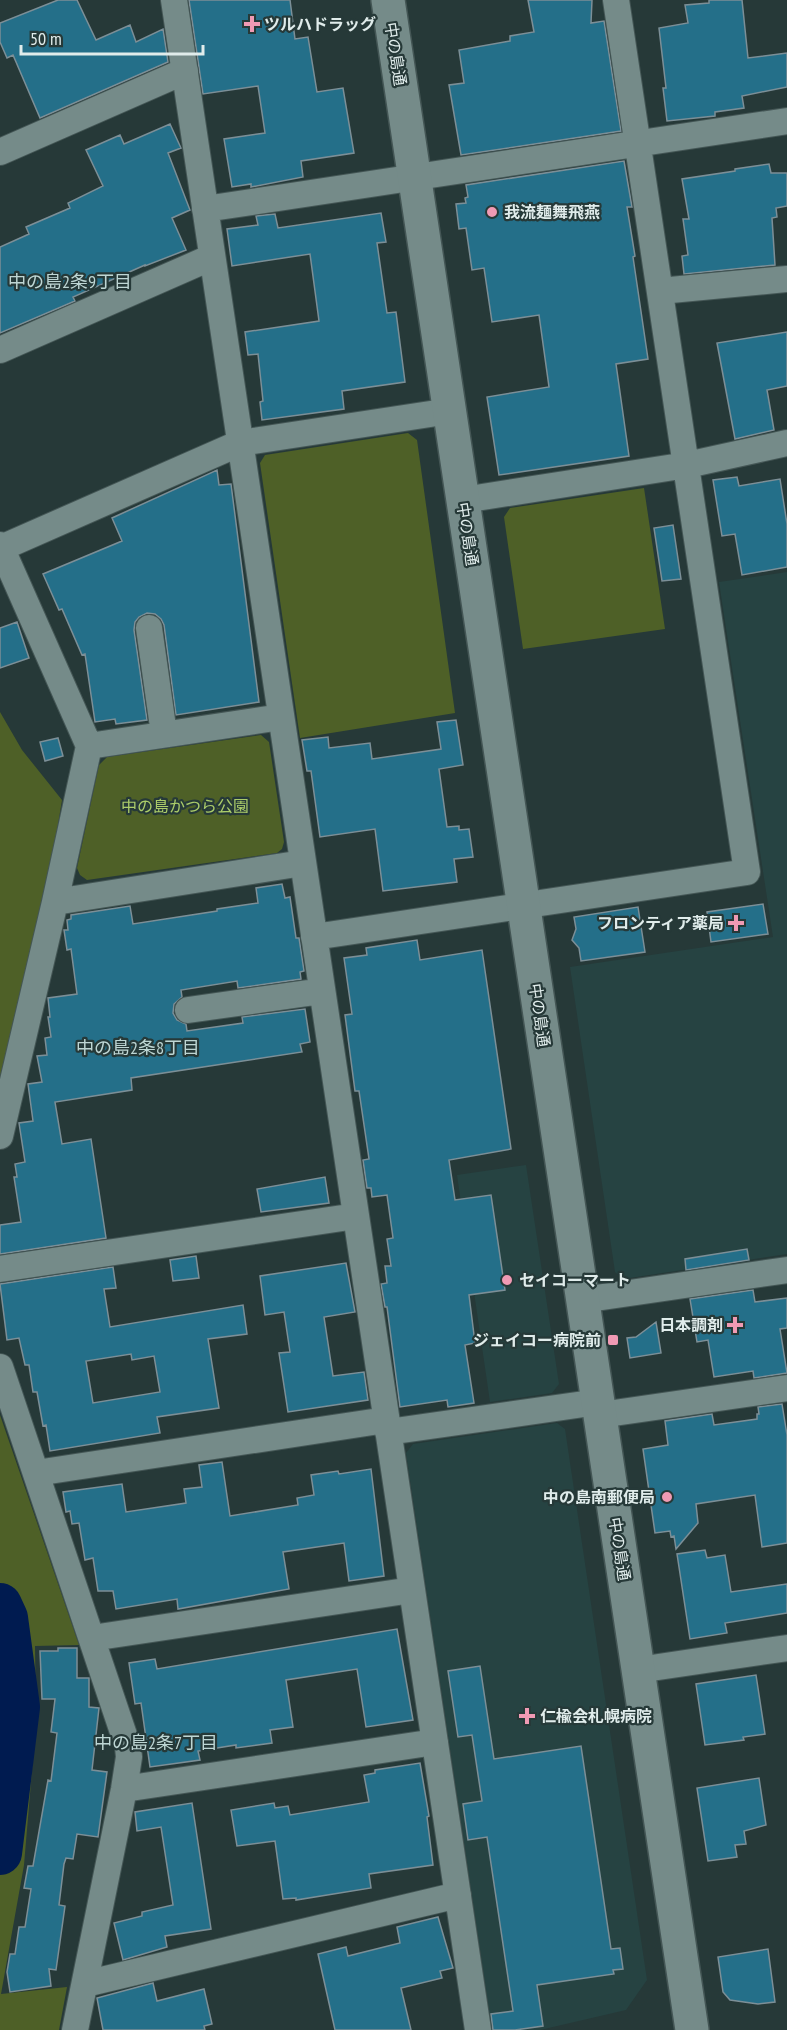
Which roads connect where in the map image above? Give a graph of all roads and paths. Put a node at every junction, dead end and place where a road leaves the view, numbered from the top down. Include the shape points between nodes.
1 (174, 0) edge
2 (388, 0) edge
3 (616, 0) edge
4 (185, 71) junction
5 (787, 121) edge
6 (639, 143) junction
7 (0, 152) edge
8 (415, 177) junction
9 (205, 209) junction
10 (212, 257) junction
11 (787, 279) edge
12 (660, 291) junction
13 (0, 350) edge
14 (450, 411) junction
15 (240, 443) junction
16 (787, 443) edge
17 (687, 465) junction
18 (463, 500) junction
19 (1, 546) edge
20 (149, 628) dead end
21 (281, 717) junction
22 (164, 734) junction
23 (89, 746) junction
24 (303, 862) junction
25 (55, 902) junction
26 (524, 905) junction
27 (314, 937) junction
28 (322, 991) junction
29 (188, 1010) dead end
30 (0, 1136) edge
31 (356, 1216) junction
32 (0, 1269) edge
33 (787, 1270) edge
34 (582, 1300) junction
35 (0, 1367) edge
36 (787, 1388) edge
37 (599, 1409) junction
38 (387, 1426) junction
39 (36, 1473) junction
40 (412, 1590) junction
41 (92, 1638) junction
42 (787, 1648) edge
43 (638, 1670) junction
44 (435, 1742) junction
45 (124, 1789) junction
46 (458, 1895) junction
47 (85, 1984) junction
48 (75, 2030) edge
49 (478, 2030) edge
50 (692, 2030) edge

1 - 4 street
2 - 8 street, 中の島通
3 - 6 street
4 - 7 street
4 - 9 street
5 - 6 street
6 - 8 street
6 - 12 street
8 - 9 street
8 - 14 street, 中の島通
9 - 10 street
10 - 13 street
10 - 15 street
11 - 12 street
12 - 17 street
14 - 15 street
14 - 18 street, 中の島通
15 - 19 street
15 - 21 street
16 - 17 street
17 - 18 street
17 - 26 street via 747,872
18 - 26 street, 中の島通
19 - 23 street
20 - 22 street
21 - 22 street
21 - 24 street
22 - 23 street
23 - 25 street
24 - 25 street
24 - 27 street
25 - 30 street
26 - 27 street
26 - 34 street, 中の島通
27 - 28 street
28 - 29 street
28 - 31 street
31 - 32 street
31 - 38 street
33 - 34 street
34 - 37 street, 中の島通
35 - 39 street
36 - 37 street
37 - 38 street
37 - 43 street, 中の島通
38 - 39 street
38 - 40 street
39 - 41 street
40 - 41 street
40 - 44 street
41 - 45 street via 128,1747
42 - 43 street
43 - 50 street, 中の島通
44 - 45 street
44 - 46 street
45 - 47 street
46 - 47 street
46 - 49 street
47 - 48 street

